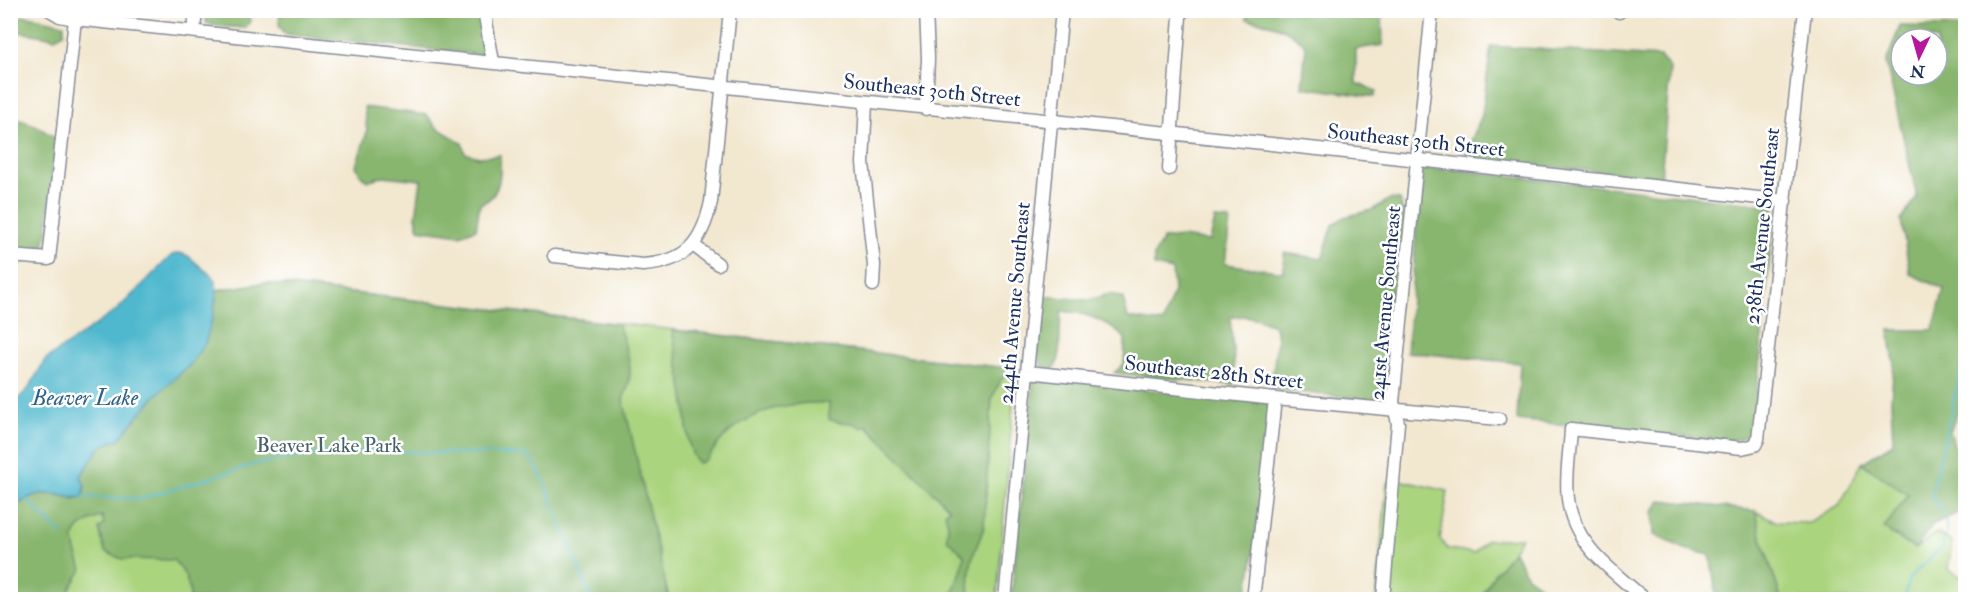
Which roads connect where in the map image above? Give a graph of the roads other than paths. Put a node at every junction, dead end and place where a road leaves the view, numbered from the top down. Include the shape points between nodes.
1 (50, 10) edge
2 (196, 10) edge
3 (484, 10) edge
4 (730, 10) edge
5 (926, 10) edge
6 (1062, 10) edge
7 (1183, 10) edge
8 (1432, 10) edge
9 (1805, 10) edge
10 (75, 19) junction
11 (194, 31) junction
12 (493, 62) junction
13 (722, 87) junction
14 (866, 103) junction
15 (926, 109) junction
16 (1051, 122) junction
17 (1172, 134) junction
18 (1417, 159) junction
19 (1169, 169) dead end
20 (1785, 201) junction
21 (693, 245) junction
22 (10, 256) edge
23 (554, 256) dead end
24 (718, 264) dead end
25 (873, 285) dead end
26 (1028, 372) junction
27 (1275, 399) junction
28 (1395, 410) junction
29 (1498, 418) dead end
30 (1005, 600) edge
31 (1253, 600) edge
32 (1383, 600) edge
33 (1646, 600) edge

1 - 10 street, Southeast 30th Street
2 - 11 street
3 - 12 street
4 - 13 street
5 - 15 street
6 - 16 street, 244th Avenue Southeast
7 - 17 street
8 - 18 street, 241st Avenue Southeast
9 - 20 street, 238th Avenue Southeast
10 - 11 street, Southeast 30th Street
10 - 22 street via 49,259
11 - 12 street, Southeast 30th Street
12 - 13 street, Southeast 30th Street
13 - 14 street, Southeast 30th Street
13 - 21 street via 711,202 704,230
14 - 15 street, Southeast 30th Street
14 - 25 street via 863,163
15 - 16 street, Southeast 30th Street
16 - 17 street, Southeast 30th Street
16 - 26 street, 244th Avenue Southeast
17 - 18 street, Southeast 30th Street
17 - 19 street
18 - 20 street, Southeast 30th Street
18 - 28 street, 241st Avenue Southeast
20 - 33 street, 238th Avenue Southeast via 1755,445 1742,448 1571,429 1568,501 1578,531 1596,557
21 - 23 street via 657,264
21 - 24 street
26 - 27 street, Southeast 28th Street
26 - 30 street, 244th Avenue Southeast
27 - 28 street, Southeast 28th Street
27 - 31 street
28 - 29 street, Southeast 28th Street
28 - 32 street, 241st Avenue Southeast via 1398,423

